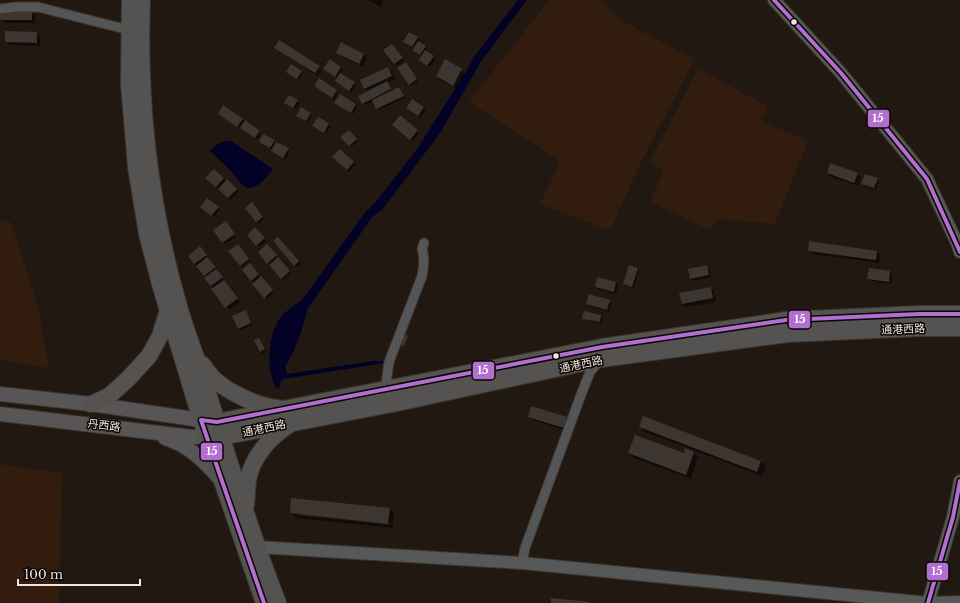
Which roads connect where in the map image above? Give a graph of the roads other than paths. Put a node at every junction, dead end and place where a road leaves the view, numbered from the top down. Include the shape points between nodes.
1 (130, 0) edge
2 (142, 0) edge
3 (774, 0) edge
4 (0, 9) edge
5 (129, 30) junction
6 (424, 243) dead end
7 (960, 252) edge
8 (168, 310) junction
9 (960, 314) edge
10 (960, 328) edge
11 (197, 358) junction
12 (601, 359) junction
13 (385, 390) junction
14 (0, 394) edge
15 (91, 404) junction
16 (0, 414) edge
17 (293, 415) junction
18 (130, 428) junction
19 (212, 429) junction
20 (960, 481) edge
21 (224, 483) junction
22 (246, 512) junction
23 (257, 548) junction
24 (522, 563) junction
25 (960, 602) edge
26 (264, 603) edge
27 (278, 603) edge
28 (928, 603) edge

1 - 5 highway
2 - 11 highway via 142,74 147,149 153,191 178,304
3 - 7 street via 841,73 927,179
4 - 5 street via 16,6 38,7
5 - 8 highway via 129,84 136,167 147,234
6 - 13 street via 422,276 389,362
8 - 15 highway via 160,336 149,356 114,392
8 - 19 highway
9 - 13 highway, 通港西路 via 786,320 602,347
10 - 12 highway, 通港西路 via 788,334
11 - 17 highway via 213,378 234,392
11 - 19 highway
12 - 17 highway, 通港西路 via 402,402
12 - 24 street via 590,372 582,392 525,548
13 - 17 highway, 通港西路
14 - 15 main road, 丹西路
15 - 19 main road, 丹西路
16 - 18 main road, 丹西路
17 - 19 highway, 通港西路
17 - 22 highway via 260,454 248,478
18 - 19 main road, 丹西路 via 192,437
18 - 21 main road via 174,441 196,454
19 - 21 highway
19 - 22 highway
20 - 28 street via 953,517
21 - 26 highway
22 - 23 highway
23 - 24 street
23 - 27 highway
24 - 28 street
25 - 28 street

